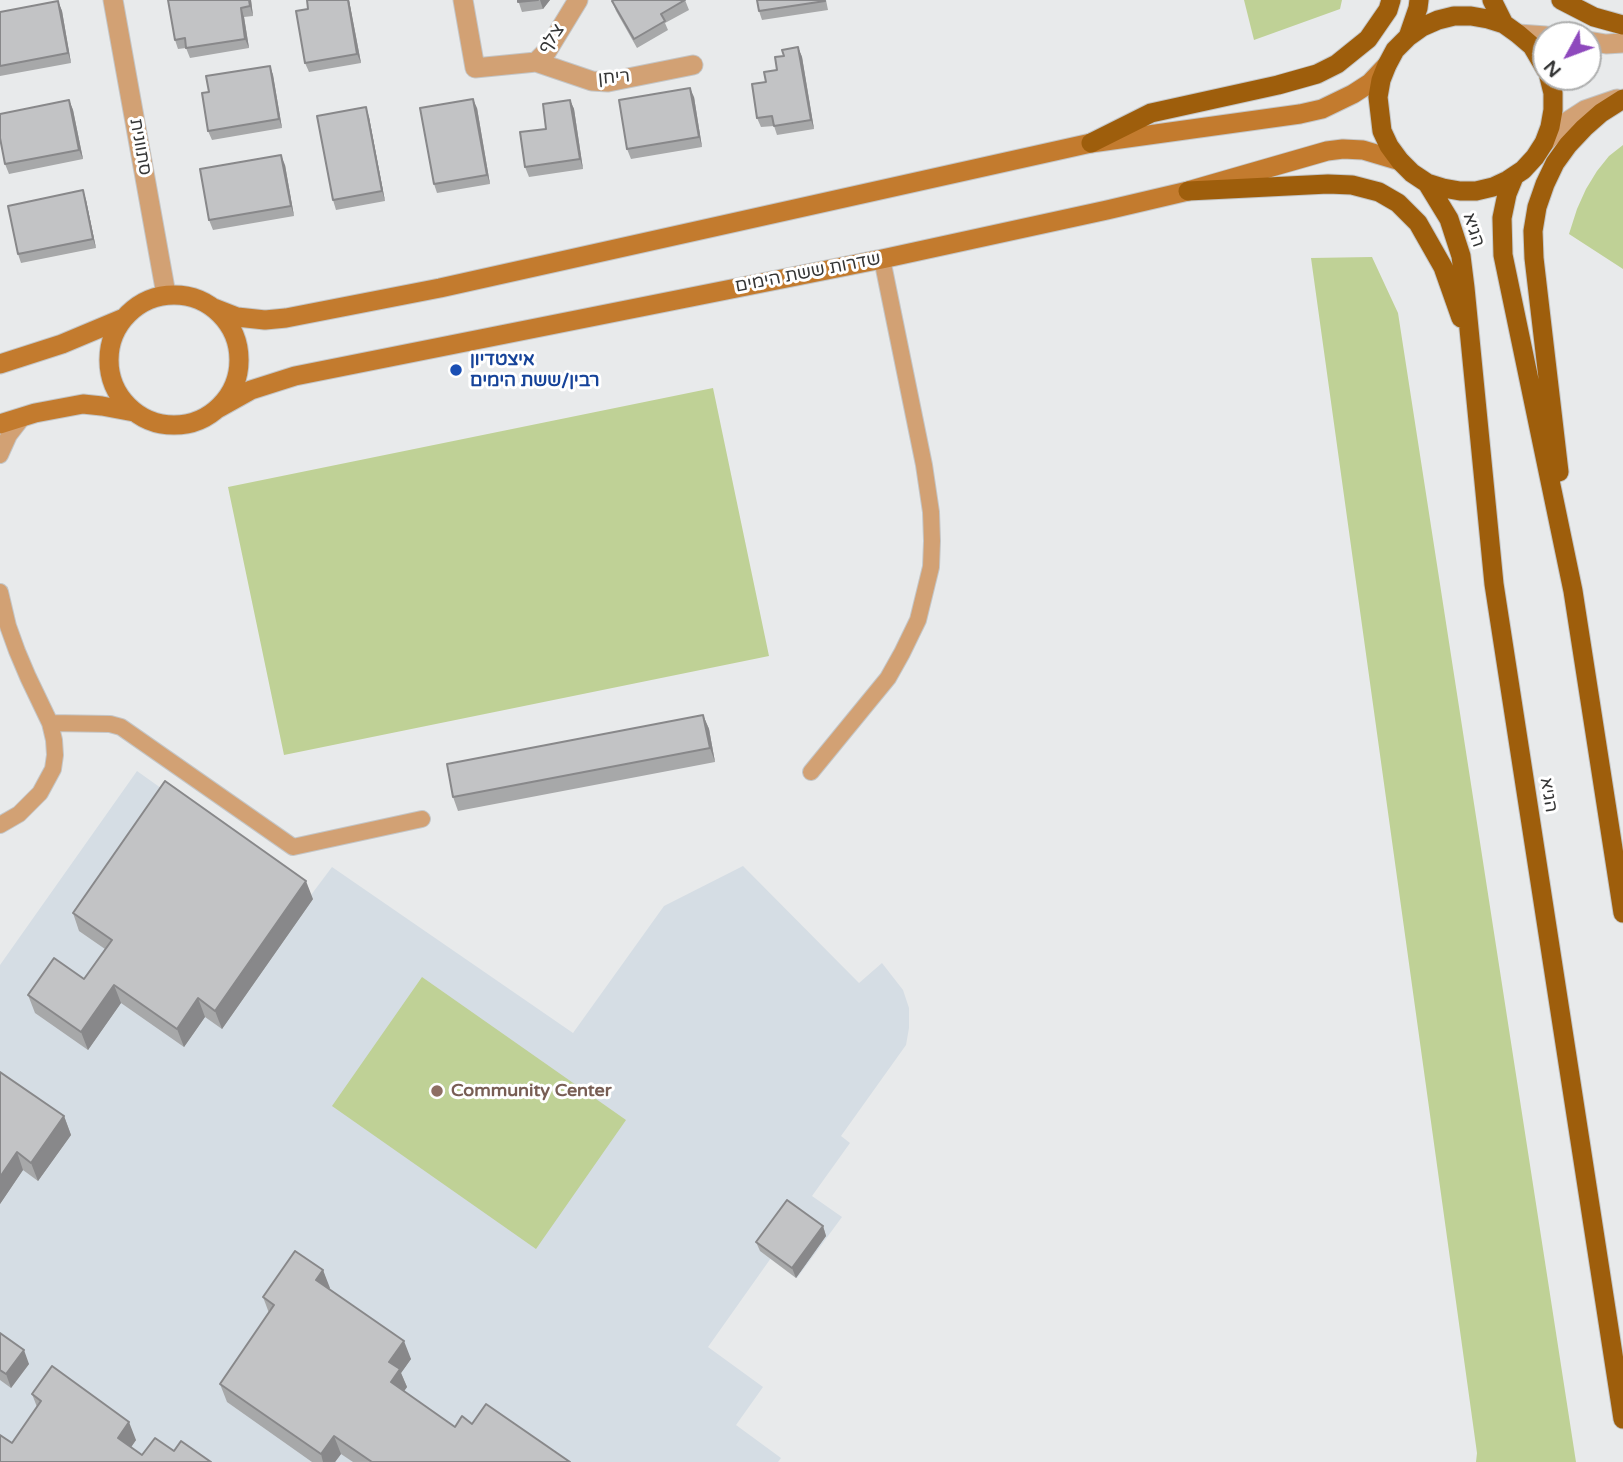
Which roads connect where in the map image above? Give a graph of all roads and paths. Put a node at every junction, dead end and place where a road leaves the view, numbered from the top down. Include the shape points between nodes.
1 (113, 0) edge
2 (463, 0) edge
3 (578, 0) edge
4 (1391, 0) edge
5 (1419, 0) edge
6 (1492, 0) edge
7 (1561, 0) edge
8 (1623, 25) edge
9 (1511, 29) junction
10 (1532, 33) edge
11 (1408, 37) junction
12 (1602, 43) edge
13 (1623, 43) edge
14 (1532, 46) edge
15 (536, 62) junction
16 (693, 65) dead end
17 (1387, 65) junction
18 (1552, 91) edge
19 (1623, 98) edge
20 (1091, 143) junction
21 (1544, 143) junction
22 (1400, 161) junction
23 (1514, 177) junction
24 (1427, 183) junction
25 (1188, 191) junction
26 (883, 259) junction
27 (166, 294) junction
28 (214, 308) junction
29 (124, 318) junction
30 (0, 364) edge
31 (217, 409) junction
32 (134, 412) junction
33 (23, 417) junction
34 (0, 424) edge
35 (1482, 450) junction
36 (0, 455) edge
37 (1573, 591) junction
38 (0, 592) edge
39 (50, 723) junction
40 (811, 772) dead end
41 (422, 820) dead end
42 (0, 825) edge
43 (1623, 913) edge
44 (1623, 1419) edge

1 - 27 street, סתוונית
2 - 15 street, צלף via 475,68
3 - 15 street, צלף
4 - 20 highway via 1368,39 1317,74 1151,113
5 - 11 highway
6 - 9 highway
7 - 8 highway
9 - 10 street
9 - 11 highway via 1488,19 1454,16 1430,23
9 - 14 highway
11 - 17 highway
12 - 13 street
15 - 16 street, ריחן via 608,82
17 - 20 main road via 1370,83 1322,109
17 - 22 highway via 1378,97 1379,114 1382,131
18 - 21 highway via 1553,110
19 - 21 street via 1585,110
19 - 37 highway via 1584,128 1555,163 1537,207 1533,231
20 - 28 main road via 286,318 237,317
21 - 23 highway
22 - 24 highway
22 - 25 main road, שדרות ששת הימים via 1363,150 1326,151
23 - 24 highway via 1476,191
23 - 37 highway, הגיא via 1502,218 1503,255
24 - 35 highway, הגיא via 1449,219 1461,256
25 - 26 main road, שדרות ששת הימים
25 - 35 highway via 1352,185 1398,203 1418,223 1443,267 1464,324
26 - 31 main road, שדרות ששת הימים via 306,374 261,386
26 - 40 lane via 924,465 931,512 931,566 918,620 888,678
27 - 28 main road via 191,296
27 - 29 main road via 142,302
28 - 31 main road via 231,328 239,352 238,377
29 - 30 main road
29 - 32 main road via 111,343 109,368 117,392
31 - 32 main road via 182,425 157,423
32 - 33 main road via 83,404
33 - 34 main road
33 - 36 lane
35 - 44 highway, הגיא via 1494,584
37 - 43 highway, הגיא
38 - 39 lane via 17,651
39 - 41 lane via 121,727 293,848
39 - 42 lane via 55,755 48,781 30,804

